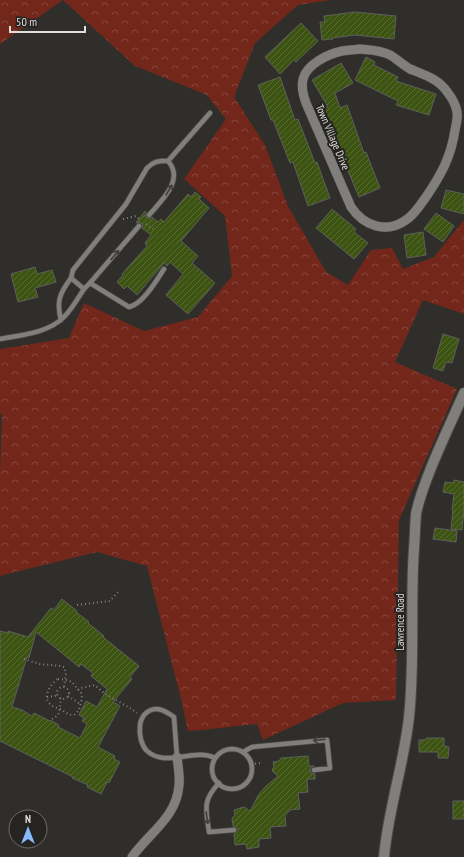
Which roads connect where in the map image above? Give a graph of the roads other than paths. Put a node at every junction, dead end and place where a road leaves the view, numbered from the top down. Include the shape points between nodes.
1 (210, 113) dead end
2 (460, 113) edge
3 (168, 161) junction
4 (150, 215) dead end
5 (139, 226) dead end
6 (164, 269) dead end
7 (71, 278) junction
8 (90, 283) junction
9 (84, 289) junction
10 (61, 320) junction
11 (0, 339) edge
12 (463, 399) edge
13 (243, 752) junction
14 (177, 757) junction
15 (215, 758) junction
16 (314, 770) dead end
17 (219, 783) junction
18 (234, 830) dead end
19 (132, 857) edge
20 (384, 857) edge

1 - 3 lane
2 - 2 street, Town Village Drive via 449,93 438,81 380,51 360,49 337,53 311,66 303,79 306,103 347,199 360,218 374,226 390,227 414,213 448,160
4 -> 3 lane via 172,185 174,172
3 - 7 lane via 156,162 147,168 126,204 73,270
8 -> 5 lane
6 - 8 lane via 151,289 138,303 129,308
7 - 9 lane
7 - 10 lane via 61,294
8 - 9 lane
9 - 10 lane
10 - 11 lane via 44,330
12 - 20 street, Lawrence Road via 439,449 416,515 412,570 409,718
13 - 15 lane via 225,750
16 -> 13 lane via 330,768 327,740 252,747
13 - 17 lane via 248,757 252,769 247,782 235,788
14 - 14 lane via 174,717 155,708 149,710 140,722 144,748 151,754 163,758
14 - 15 lane via 205,754
14 - 19 street via 179,785 175,804 165,820
15 - 17 lane via 212,770
17 -> 18 lane via 212,790 206,803 209,832

